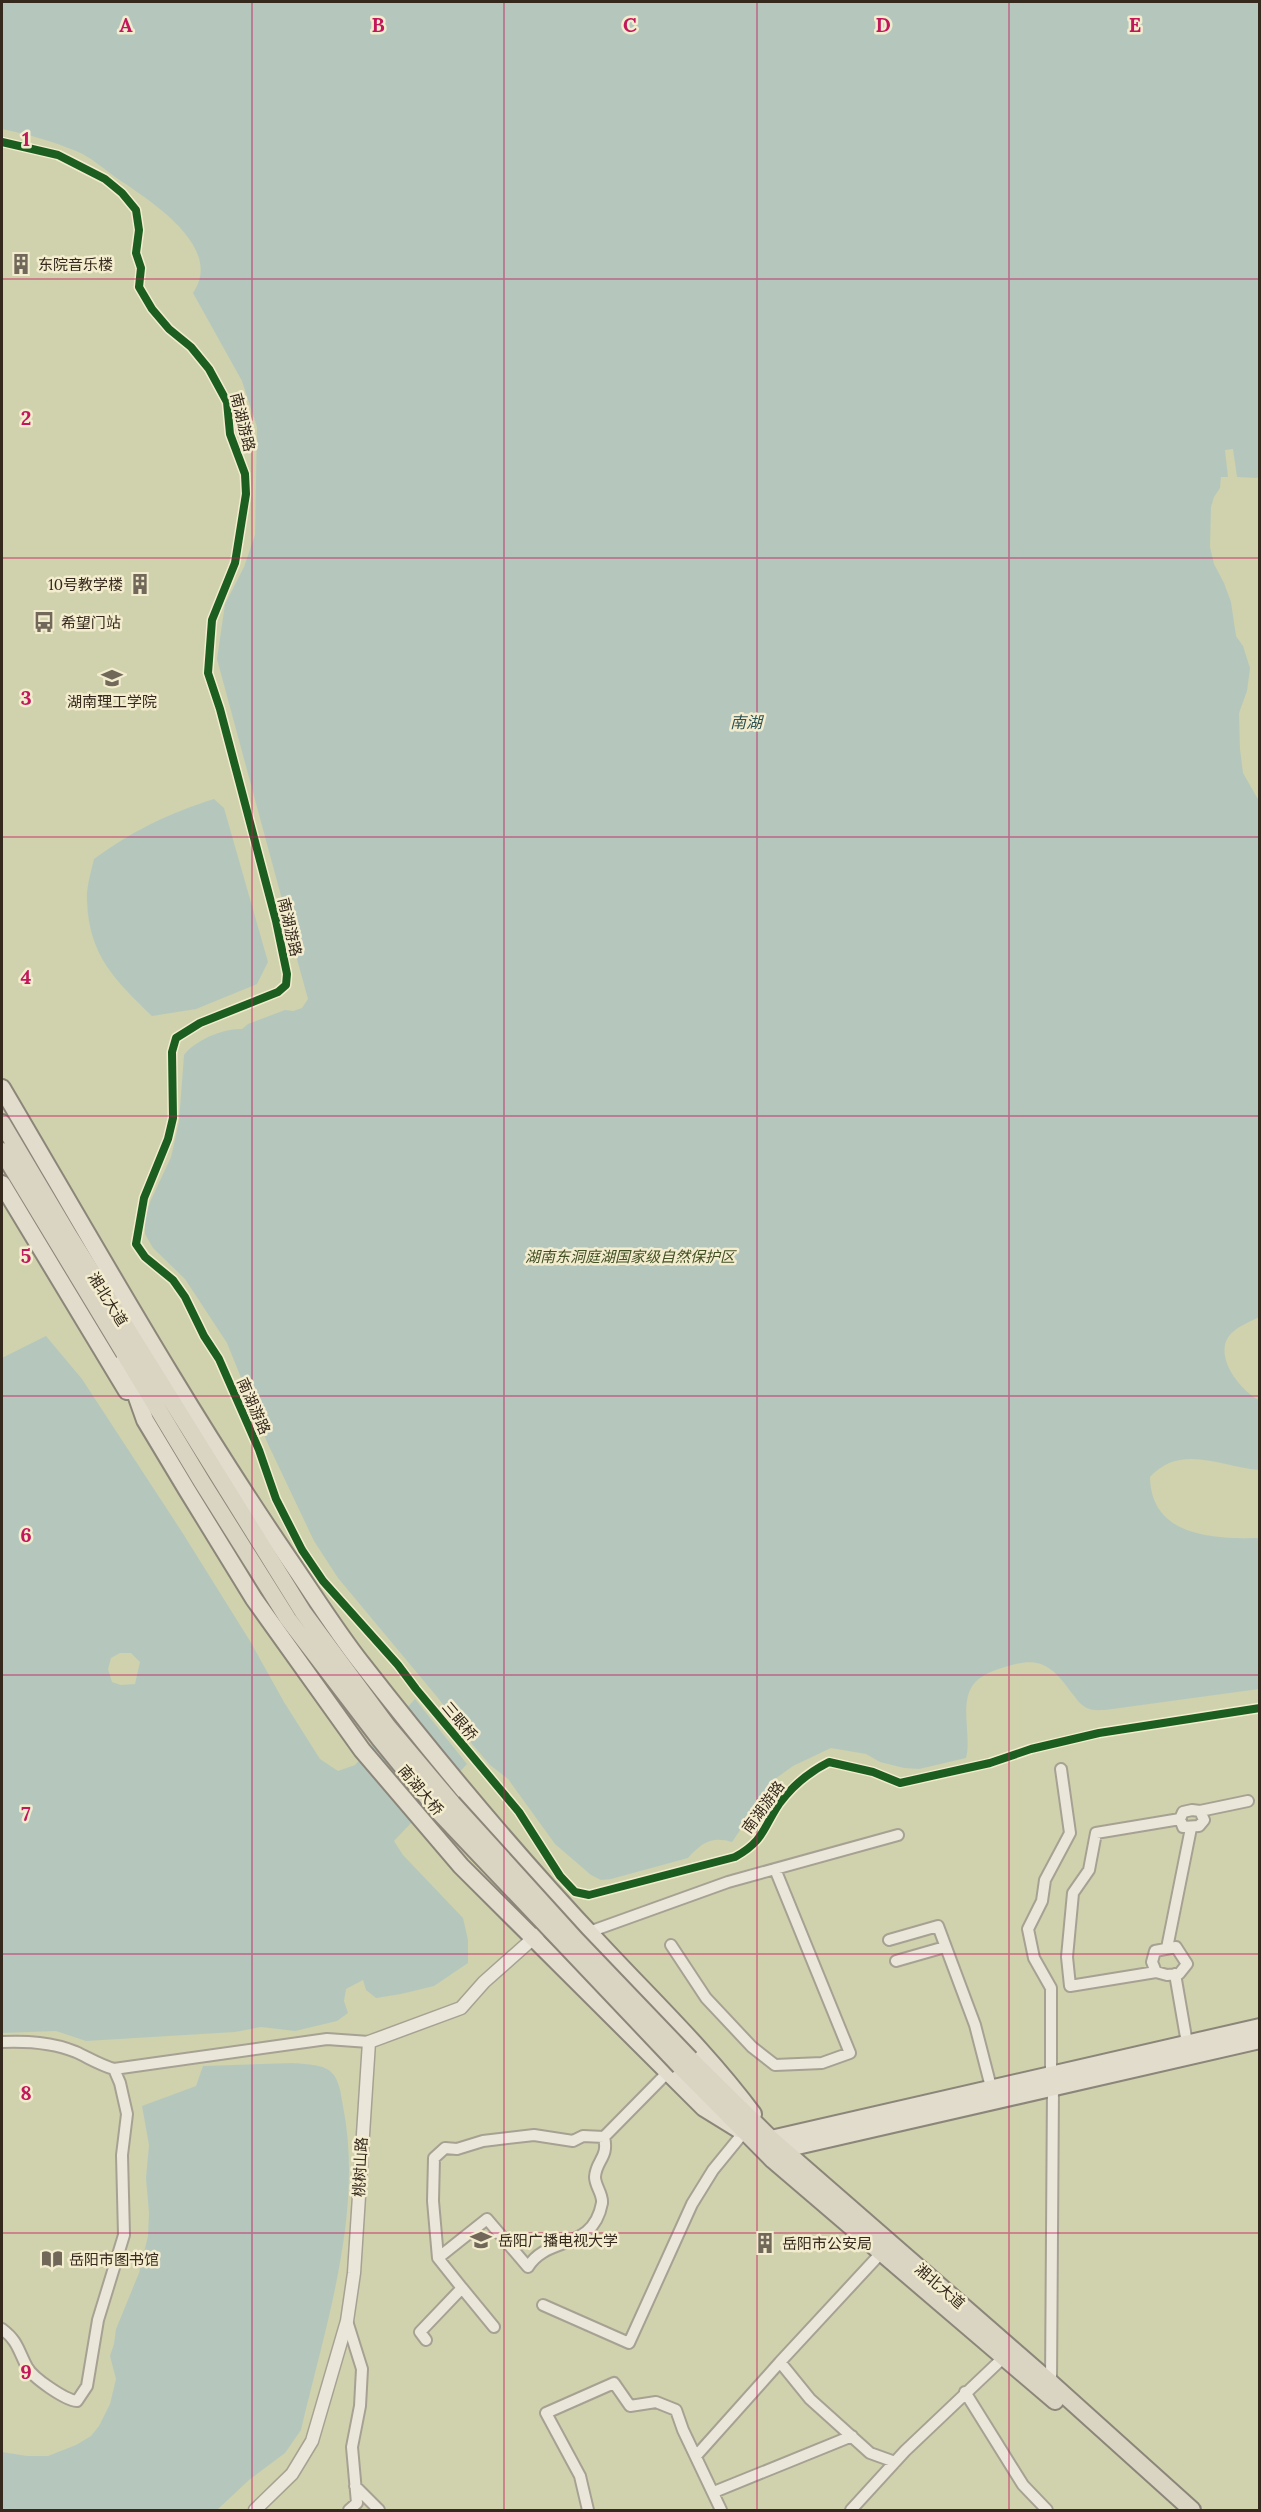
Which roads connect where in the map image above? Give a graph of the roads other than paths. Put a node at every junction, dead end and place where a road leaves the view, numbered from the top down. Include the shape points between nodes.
1 (2, 1088) edge
2 (2, 1123) edge
3 (2, 1151) edge
4 (2, 1184) edge
5 (117, 1343) junction
6 (98, 1344) junction
7 (148, 1349) junction
8 (130, 1377) junction
9 (167, 1396) junction
10 (145, 1420) junction
11 (209, 1479) junction
12 (1061, 1769) dead end
13 (1248, 1801) dead end
14 (1200, 1811) junction
15 (1180, 1819) junction
16 (1191, 1828) junction
17 (898, 1835) dead end
18 (776, 1869) junction
19 (567, 1908) junction
20 (589, 1932) junction
21 (533, 1939) junction
22 (889, 1940) dead end
23 (671, 1945) dead end
24 (945, 1947) junction
25 (1167, 1948) junction
26 (896, 1961) dead end
27 (557, 1964) junction
28 (1156, 1972) junction
29 (1175, 1974) junction
30 (1260, 2027) edge
31 (1260, 2040) edge
32 (2, 2042) edge
33 (369, 2042) junction
34 (1187, 2043) junction
35 (679, 2066) junction
36 (114, 2069) junction
37 (1052, 2080) junction
38 (991, 2087) junction
39 (744, 2132) junction
40 (604, 2138) junction
41 (772, 2149) junction
42 (882, 2252) junction
43 (438, 2258) junction
44 (462, 2288) junction
45 (543, 2305) dead end
46 (347, 2321) junction
47 (494, 2327) dead end
48 (2, 2329) edge
49 (426, 2340) dead end
50 (1003, 2358) junction
51 (780, 2362) junction
52 (1051, 2383) junction
53 (965, 2392) junction
54 (852, 2436) junction
55 (696, 2456) junction
56 (895, 2462) junction
57 (355, 2486) junction
58 (714, 2492) junction
59 (255, 2511) edge
60 (350, 2511) edge
61 (379, 2511) edge
62 (588, 2511) edge
63 (722, 2511) edge
64 (851, 2511) edge
65 (1047, 2511) edge
66 (1178, 2511) edge
67 (1192, 2511) edge

1 - 7 main road
2 - 7 highway, 湘北大道
3 - 5 highway, 湘北大道
4 - 6 main road
5 - 8 main road
5 - 9 highway, 湘北大道
6 - 8 main road
6 - 10 main road
7 - 9 highway, 湘北大道
7 - 9 main road via 161,1373
8 - 9 main road
8 - 10 main road
9 - 11 highway, 湘北大道
10 - 11 main road
11 - 19 main road
11 - 21 main road via 254,1599 362,1750 461,1866
11 - 35 highway, 南湖大桥, bridge via 288,1619 379,1738 440,1813
12 - 37 street via 1070,1833 1045,1880 1042,1901 1028,1929 1034,1958 1051,1988
13 - 14 street
14 - 15 street via 1183,1812
14 - 16 street via 1204,1820
15 - 16 street via 1183,1827
15 - 28 street via 1096,1833 1089,1870 1073,1893 1067,1957 1070,1986
16 - 25 street
17 - 18 street
18 - 20 street via 728,1882
18 - 23 street via 850,2053 822,2063 775,2065 752,2047 706,1998
19 - 20 main road
19 - 21 street
20 - 27 main road via 574,1931 562,1936 556,1945
20 - 41 main road via 732,2087
21 - 27 main road
21 - 33 street via 461,2008
22 - 24 street via 938,1926
24 - 26 street
24 - 38 street via 975,2025
25 - 28 street via 1155,1951 1152,1962
25 - 29 street via 1176,1947 1187,1964
27 - 35 main road
28 - 29 street
29 - 34 street
30 - 34 main road
31 - 37 main road
32 - 36 street via 55,2044
33 - 36 street via 327,2039
33 - 46 street, 桃树山路 via 354,2273
34 - 37 main road
35 - 39 highway, 湘北大道
35 - 40 street
35 - 41 highway, 湘北大道
36 - 48 street via 127,2114 122,2155 124,2235 98,2320 87,2386 77,2401 70,2401 28,2369 13,2337
37 - 38 main road
37 - 41 main road
37 - 52 street
38 - 41 main road
39 - 41 highway, 湘北大道
39 - 45 street via 692,2204 629,2343
40 - 43 street via 583,2136 573,2141 534,2135 445,2148 434,2158 432,2175
40 - 43 street via 607,2148 595,2177 602,2200 591,2230 540,2255 528,2267 487,2219
41 - 42 highway, 湘北大道
41 - 52 highway, 湘北大道
42 - 50 highway, 湘北大道
42 - 51 street
43 - 44 street
44 - 47 street
44 - 49 street via 425,2324 420,2332
46 - 57 street via 362,2369 352,2447
46 - 59 street, 桃树山路 via 312,2441 292,2474
50 - 53 street
50 - 66 highway, 湘北大道
51 - 54 street via 810,2399
51 - 55 street
52 - 67 highway, 湘北大道
53 - 56 street
53 - 65 street via 1023,2485
54 - 56 street via 870,2453
54 - 58 street
55 - 58 street
55 - 62 street via 676,2410 656,2402 630,2406 614,2383 546,2413 580,2476
56 - 64 street
57 - 60 street via 357,2503
57 - 61 street
58 - 63 street

